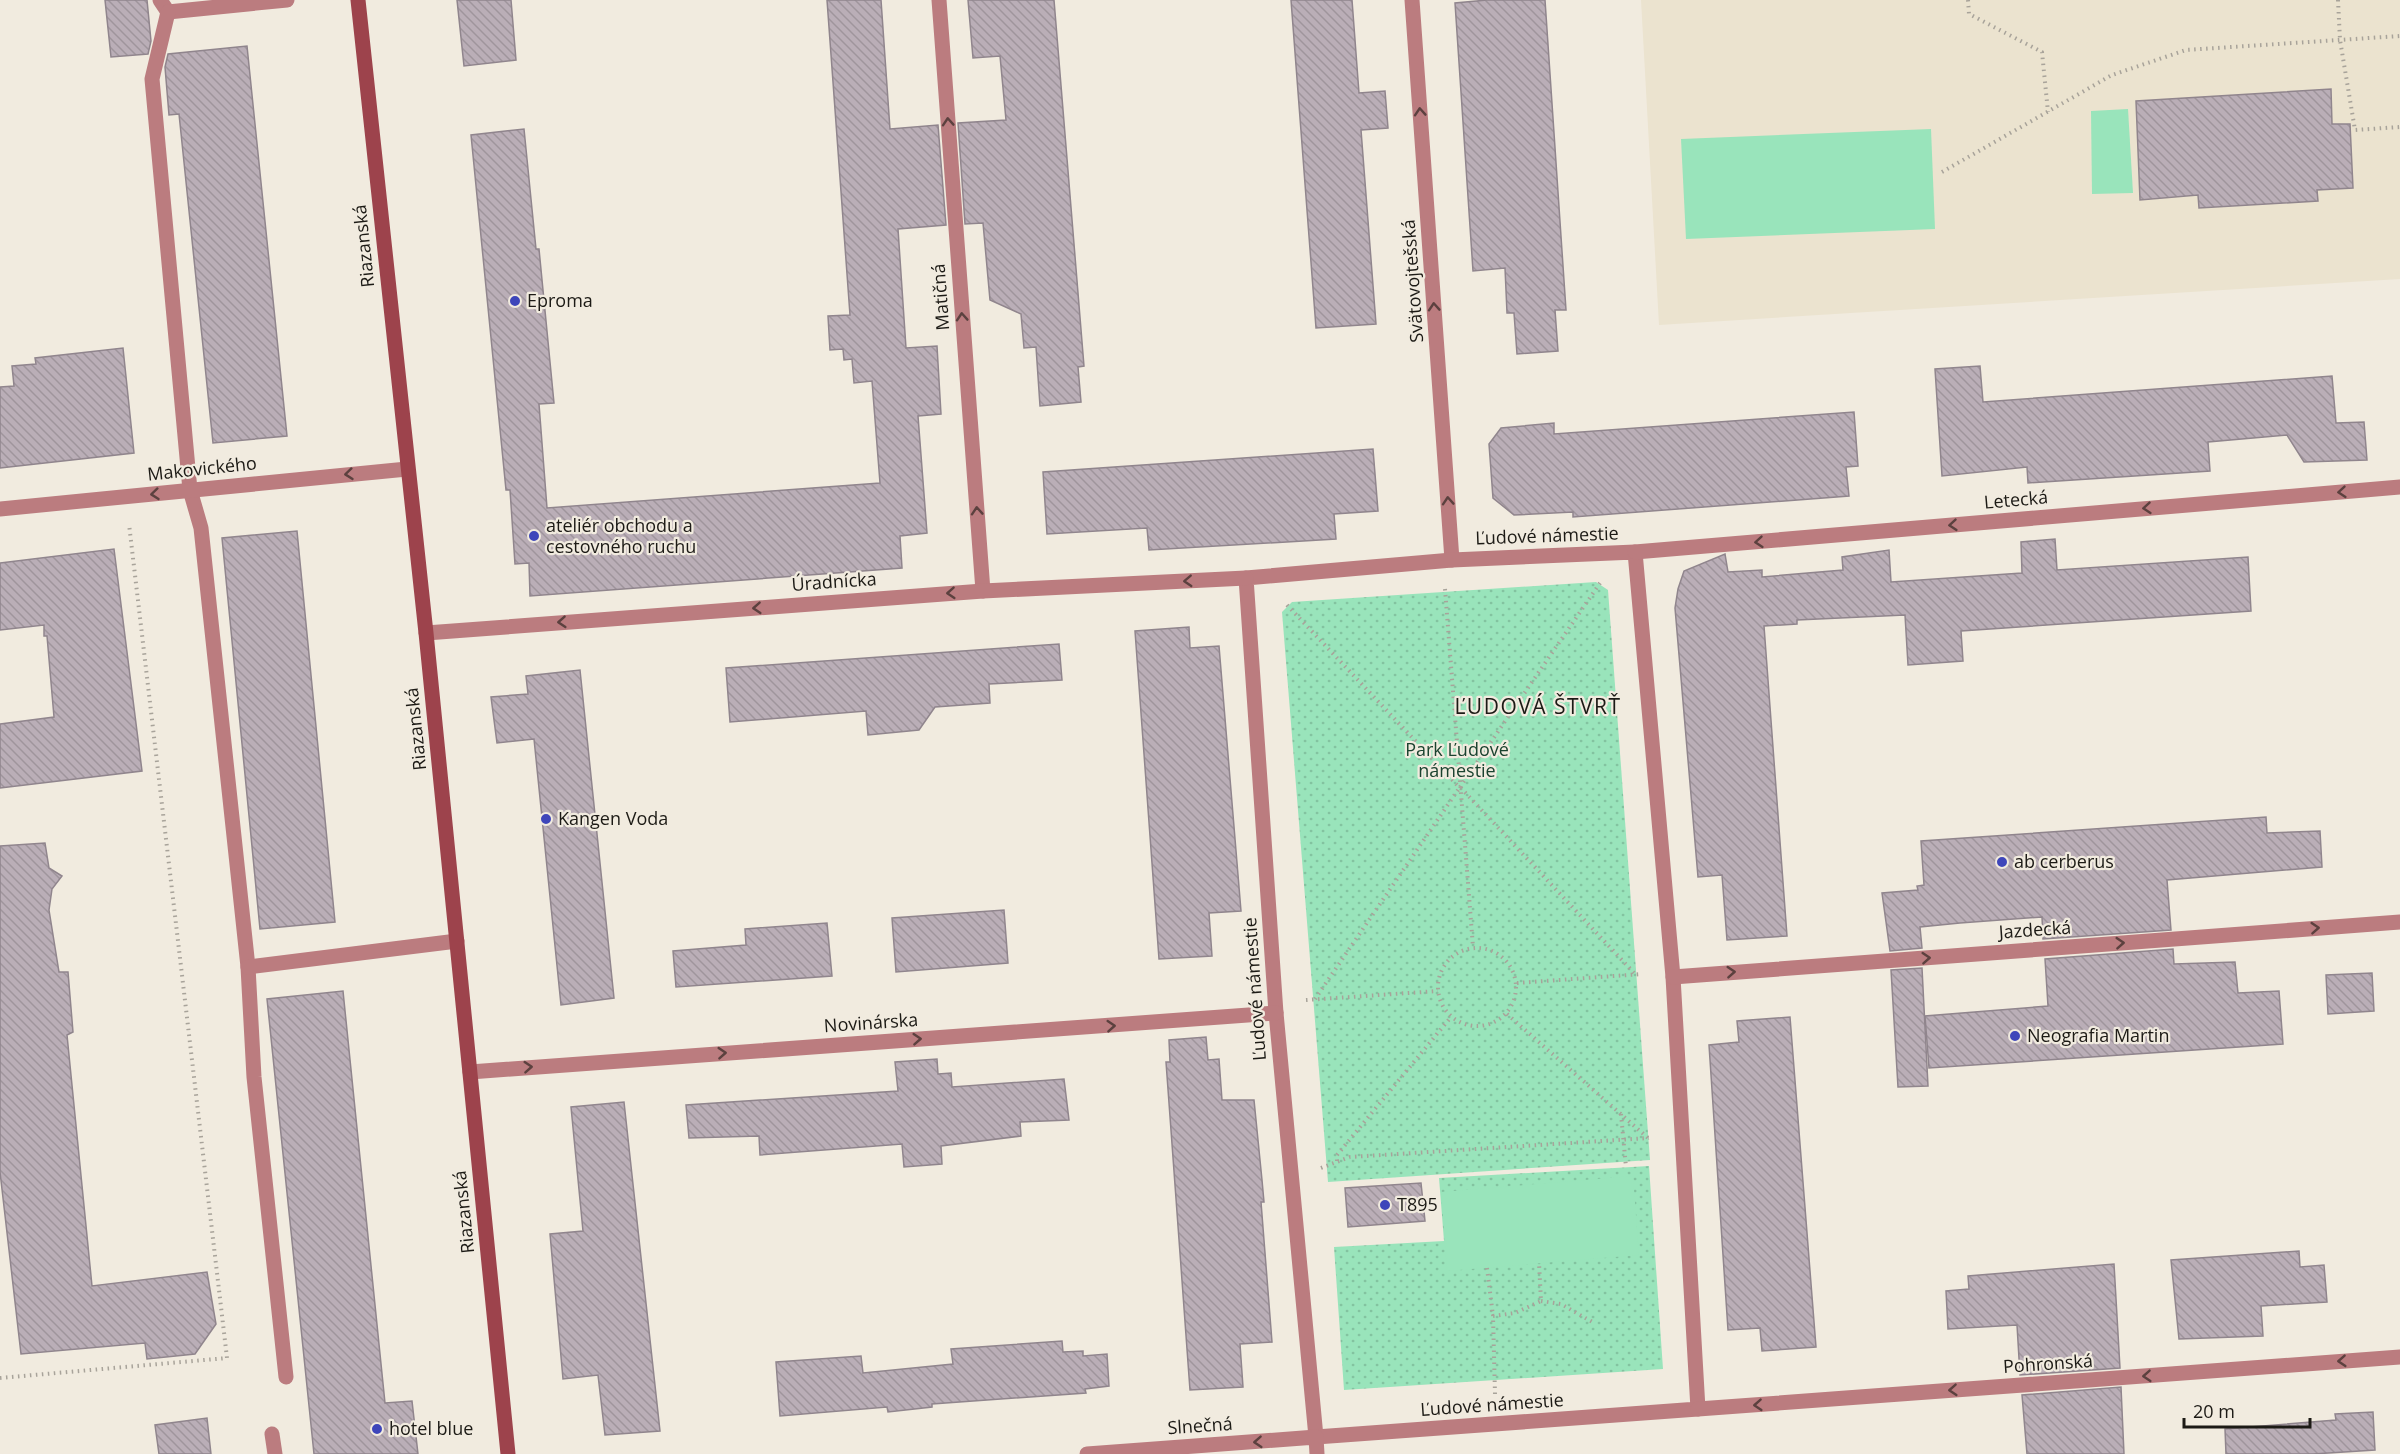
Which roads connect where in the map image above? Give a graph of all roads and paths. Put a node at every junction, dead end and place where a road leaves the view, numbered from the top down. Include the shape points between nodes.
1 (287, 0) edge
2 (358, 0) edge
3 (939, 0) edge
4 (1412, 0) edge
5 (1968, 0) edge
6 (2338, 0) edge
7 (164, 6) edge
8 (2400, 36) edge
9 (2340, 40) junction
10 (2048, 112) junction
11 (2400, 127) edge
12 (1942, 172) dead end
13 (407, 469) junction
14 (2400, 487) edge
15 (190, 490) junction
16 (126, 496) junction
17 (0, 509) edge
18 (1635, 552) junction
19 (1452, 560) junction
20 (1604, 577) dead end
21 (1246, 578) junction
22 (983, 591) junction
23 (1291, 598) dead end
24 (1283, 602) junction
25 (1279, 612) dead end
26 (426, 633) junction
27 (1460, 788) junction
28 (2400, 922) edge
29 (457, 941) junction
30 (1473, 947) junction
31 (1641, 963) dead end
32 (248, 967) junction
33 (1639, 975) junction
34 (1673, 977) junction
35 (1517, 983) junction
36 (1643, 986) dead end
37 (1306, 988) dead end
38 (1438, 991) junction
39 (1315, 999) junction
40 (1306, 1000) junction
41 (1307, 1011) dead end
42 (1276, 1013) junction
43 (1507, 1014) junction
44 (1451, 1017) junction
45 (470, 1072) junction
46 (1621, 1113) junction
47 (1649, 1138) junction
48 (1655, 1138) dead end
49 (1622, 1139) junction
50 (1320, 1157) dead end
51 (1337, 1161) junction
52 (1626, 1167) dead end
53 (1539, 1263) dead end
54 (1486, 1268) dead end
55 (1541, 1301) junction
56 (1493, 1316) junction
57 (1594, 1323) dead end
58 (2400, 1357) edge
59 (286, 1377) dead end
60 (0, 1378) edge
61 (1495, 1394) dead end
62 (1698, 1409) junction
63 (272, 1434) dead end
64 (1316, 1437) junction
65 (275, 1454) edge
66 (508, 1454) edge
67 (1087, 1454) edge
68 (1317, 1454) edge

1 - 7 street
2 - 13 street, Riazanská
22 -> 3 street, Matičná
19 -> 4 street, Svätovojtešská
5 - 10 path via 1969,14 2042,52
6 - 9 path
7 - 15 street via 152,79
8 - 9 path
9 - 10 path via 2186,50 2112,75
9 - 11 path via 2355,130
10 - 12 path
13 -> 15 street, Makovického
13 - 26 street, Riazanská
14 -> 18 street, Letecká
15 -> 16 street, Makovického
15 - 32 street via 201,528
16 - 17 street, Makovického
16 - 60 path via 227,1358
18 - 19 street, Ľudové námestie
18 - 34 street, Ľudové námestie
19 - 21 street, Ľudové námestie
19 - 27 path via 1444,583
20 - 27 path
21 -> 22 street, Úradnícka
21 - 42 street, Ľudové námestie
22 -> 26 street, Úradnícka
23 - 24 path
24 - 25 path
24 - 27 path
26 - 29 street, Riazanská
27 - 30 path
27 - 33 path
27 - 39 path
34 -> 28 street, Jazdecká
29 - 32 street
29 - 45 street, Riazanská
30 - 35 path via 1485,948 1507,960
30 - 38 path via 1451,958 1443,967
31 - 33 path
32 - 59 street via 254,1077
33 - 35 path
33 - 36 path
34 - 62 street, Ľudové námestie
35 - 43 path
37 - 40 path
38 - 39 path
38 - 44 path
39 - 40 path
40 - 41 path
45 -> 42 street, Novinárska
42 - 64 street, Ľudové námestie
43 - 44 path via 1486,1026 1461,1024
43 - 46 path
44 - 51 path via 1337,1155
45 - 66 street, Riazanská
46 - 47 path
46 - 49 path
47 - 48 path
47 - 49 path
49 - 51 path
49 - 52 path
50 - 51 path via 1321,1168
53 - 55 path
54 - 56 path
55 - 56 path via 1515,1313
55 - 57 path via 1561,1304
56 - 61 path
58 -> 62 street, Pohronská
62 - 64 street, Ľudové námestie
63 - 65 street
64 -> 67 street, Slnečná
64 - 68 street

